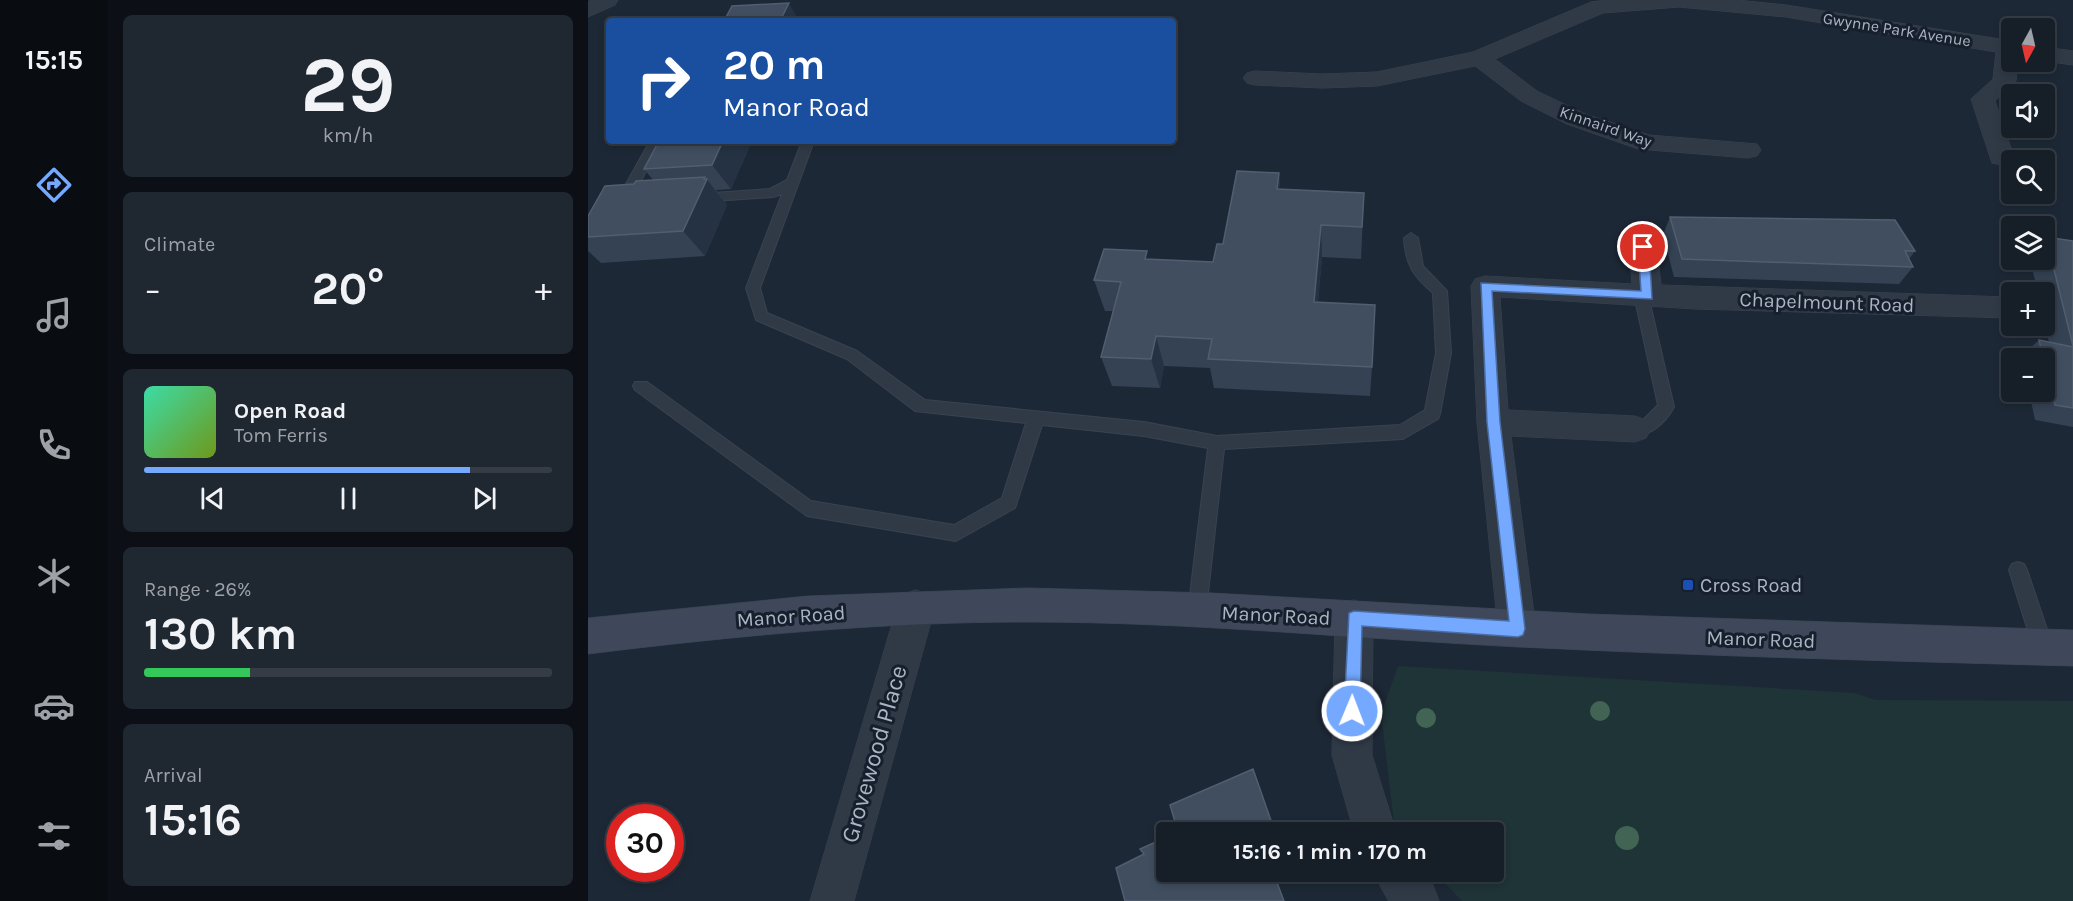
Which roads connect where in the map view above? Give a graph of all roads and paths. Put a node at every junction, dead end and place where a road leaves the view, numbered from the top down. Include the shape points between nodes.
1 (607, 0) edge
2 (1786, 5) edge
3 (588, 11) edge
4 (2001, 46) edge
5 (2055, 56) edge
6 (1479, 58) junction
7 (2073, 58) edge
8 (2006, 72) edge
9 (1255, 78) dead end
10 (654, 144) edge
11 (807, 144) edge
12 (1748, 150) dead end
13 (2001, 157) dead end
14 (791, 183) junction
15 (682, 200) edge
16 (648, 202) edge
17 (1411, 238) dead end
18 (1643, 247) dead end
19 (1644, 295) junction
20 (2001, 308) edge
21 (641, 386) dead end
22 (1035, 420) junction
23 (1493, 422) junction
24 (1635, 429) joint
25 (1217, 443) junction
26 (2018, 570) dead end
27 (915, 607) junction
28 (1197, 611) junction
29 (1354, 618) junction
30 (1518, 629) junction
31 (588, 636) edge
32 (2058, 648) edge
33 (1372, 822) edge
34 (1403, 882) edge
35 (832, 901) edge
36 (1417, 901) edge

1 - 3 street
2 - 4 street, Gwynne Park Avenue
2 - 6 street, Gwynne Park Avenue via 1679,2 1599,7
5 - 7 street
6 - 9 street, Gwynne Park Avenue via 1377,79
6 - 12 street, Kinnaird Way via 1529,96 1576,119 1647,143
8 - 13 street via 2004,81 1983,99
10 - 16 lane via 627,195 636,203
11 - 14 lane
14 - 15 lane via 773,193
14 - 22 lane via 753,288 761,316 852,355 921,406
17 - 25 lane via 1411,260 1417,273 1440,291 1444,312 1442,381 1432,414 1403,432
18 - 19 street
19 - 20 street, Chapelmount Road
19 - 23 street, Chapelmount Road via 1485,286
19 - 24 lane via 1666,407 1648,426
21 - 22 lane via 807,508 956,533 1009,504
22 - 25 lane via 1144,429
23 - 24 street
23 - 30 street, Chapelmount Road
25 - 28 lane
26 - 32 lane
27 - 28 main road, Manor Road via 1030,605
27 - 31 main road, Manor Road via 696,623
27 - 35 street, Grovewood Place
28 - 29 main road, Manor Road
29 - 30 main road, Manor Road
29 - 33 street via 1352,755
30 - 32 main road, Manor Road
34 - 36 street

